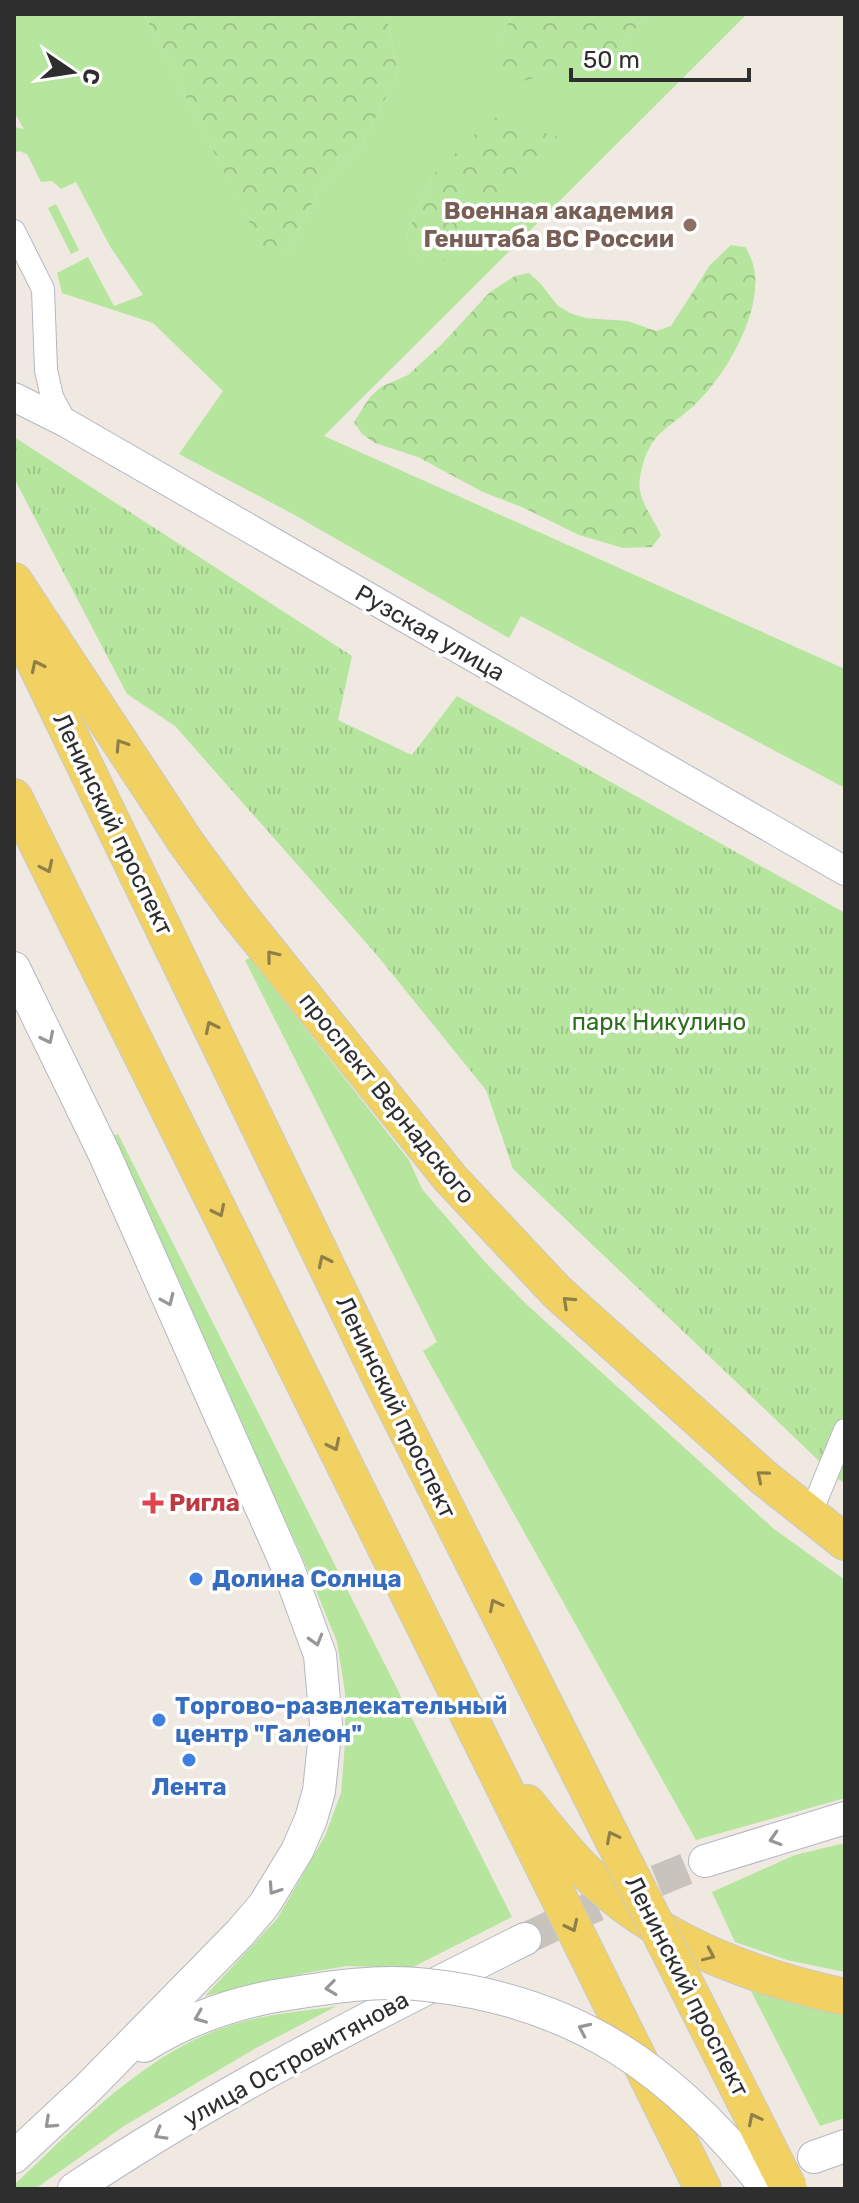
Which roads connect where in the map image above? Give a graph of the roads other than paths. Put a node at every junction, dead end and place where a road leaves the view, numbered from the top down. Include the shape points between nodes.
1 (14, 231) edge
2 (14, 397) edge
3 (66, 423) junction
4 (14, 581) edge
5 (14, 619) edge
6 (14, 797) edge
7 (845, 871) edge
8 (14, 968) edge
9 (845, 1430) edge
10 (810, 1515) junction
11 (845, 1542) edge
12 (488, 1756) junction
13 (845, 1818) edge
14 (705, 1861) tunnel mouth
15 (525, 1939) tunnel mouth
16 (845, 1997) edge
17 (87, 2089) junction
18 (845, 2146) edge
19 (14, 2157) edge
20 (814, 2157) dead end
21 (74, 2189) edge
22 (703, 2189) edge
23 (767, 2189) edge
24 (789, 2189) edge

1 - 3 street via 43,289 46,370
2 - 3 street, Рузская улица
3 - 7 street, Рузская улица
10 -> 4 main road, проспект Вернадского via 557,1292 450,1178 187,844
24 -> 5 main road, Ленинский проспект, bridge via 382,1381
6 -> 12 main road
8 -> 17 main road via 104,1153 288,1568 312,1628 325,1688 319,1791 281,1880 240,1933
9 - 10 street
10 - 11 main road, проспект Вернадского
12 -> 16 main road via 584,1870 660,1930 768,1979
12 -> 22 main road
13 -> 14 main road
15 -> 21 main road, улица Островитянова via 268,2070
17 -> 19 main road
23 -> 17 main road, bridge via 690,2103 643,2063 588,2029 532,2007 425,1985 332,1987 221,2009 164,2034
18 - 20 main road

